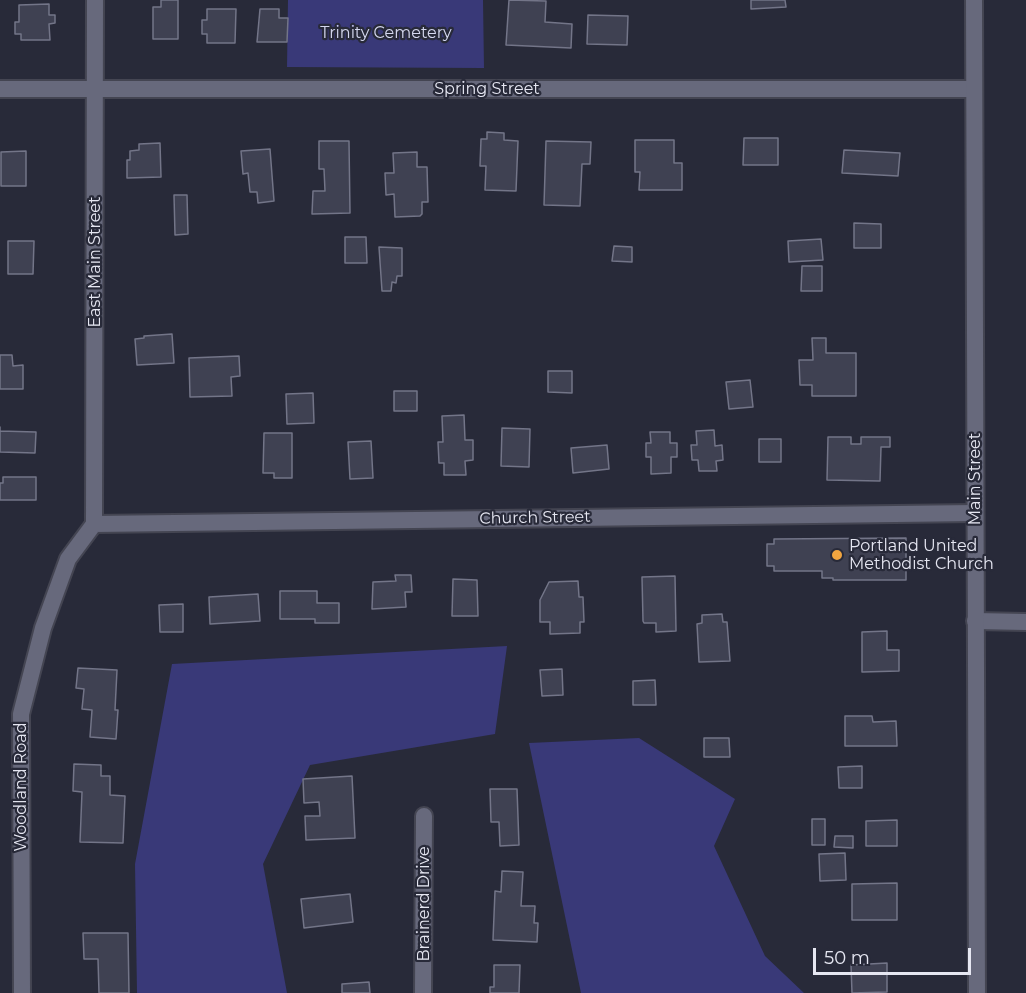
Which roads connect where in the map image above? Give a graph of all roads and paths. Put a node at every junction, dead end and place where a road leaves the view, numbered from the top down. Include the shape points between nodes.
1 (95, 0) edge
2 (974, 0) edge
3 (0, 89) edge
4 (974, 89) junction
5 (95, 90) junction
6 (975, 513) junction
7 (94, 524) junction
8 (975, 621) junction
9 (1026, 622) edge
10 (424, 816) dead end
11 (22, 993) edge
12 (423, 993) edge
13 (977, 993) edge

1 - 5 street, East Main Street
2 - 4 street, Main Street
3 - 5 street, Spring Street
4 - 5 street, Spring Street
4 - 6 street, Main Street
5 - 7 street, East Main Street
6 - 7 street, Church Street
6 - 8 street, Main Street
7 - 11 street, Woodland Road via 68,559 43,628 21,714
8 - 9 street
8 - 13 street, Main Street
10 - 12 street, Brainerd Drive

